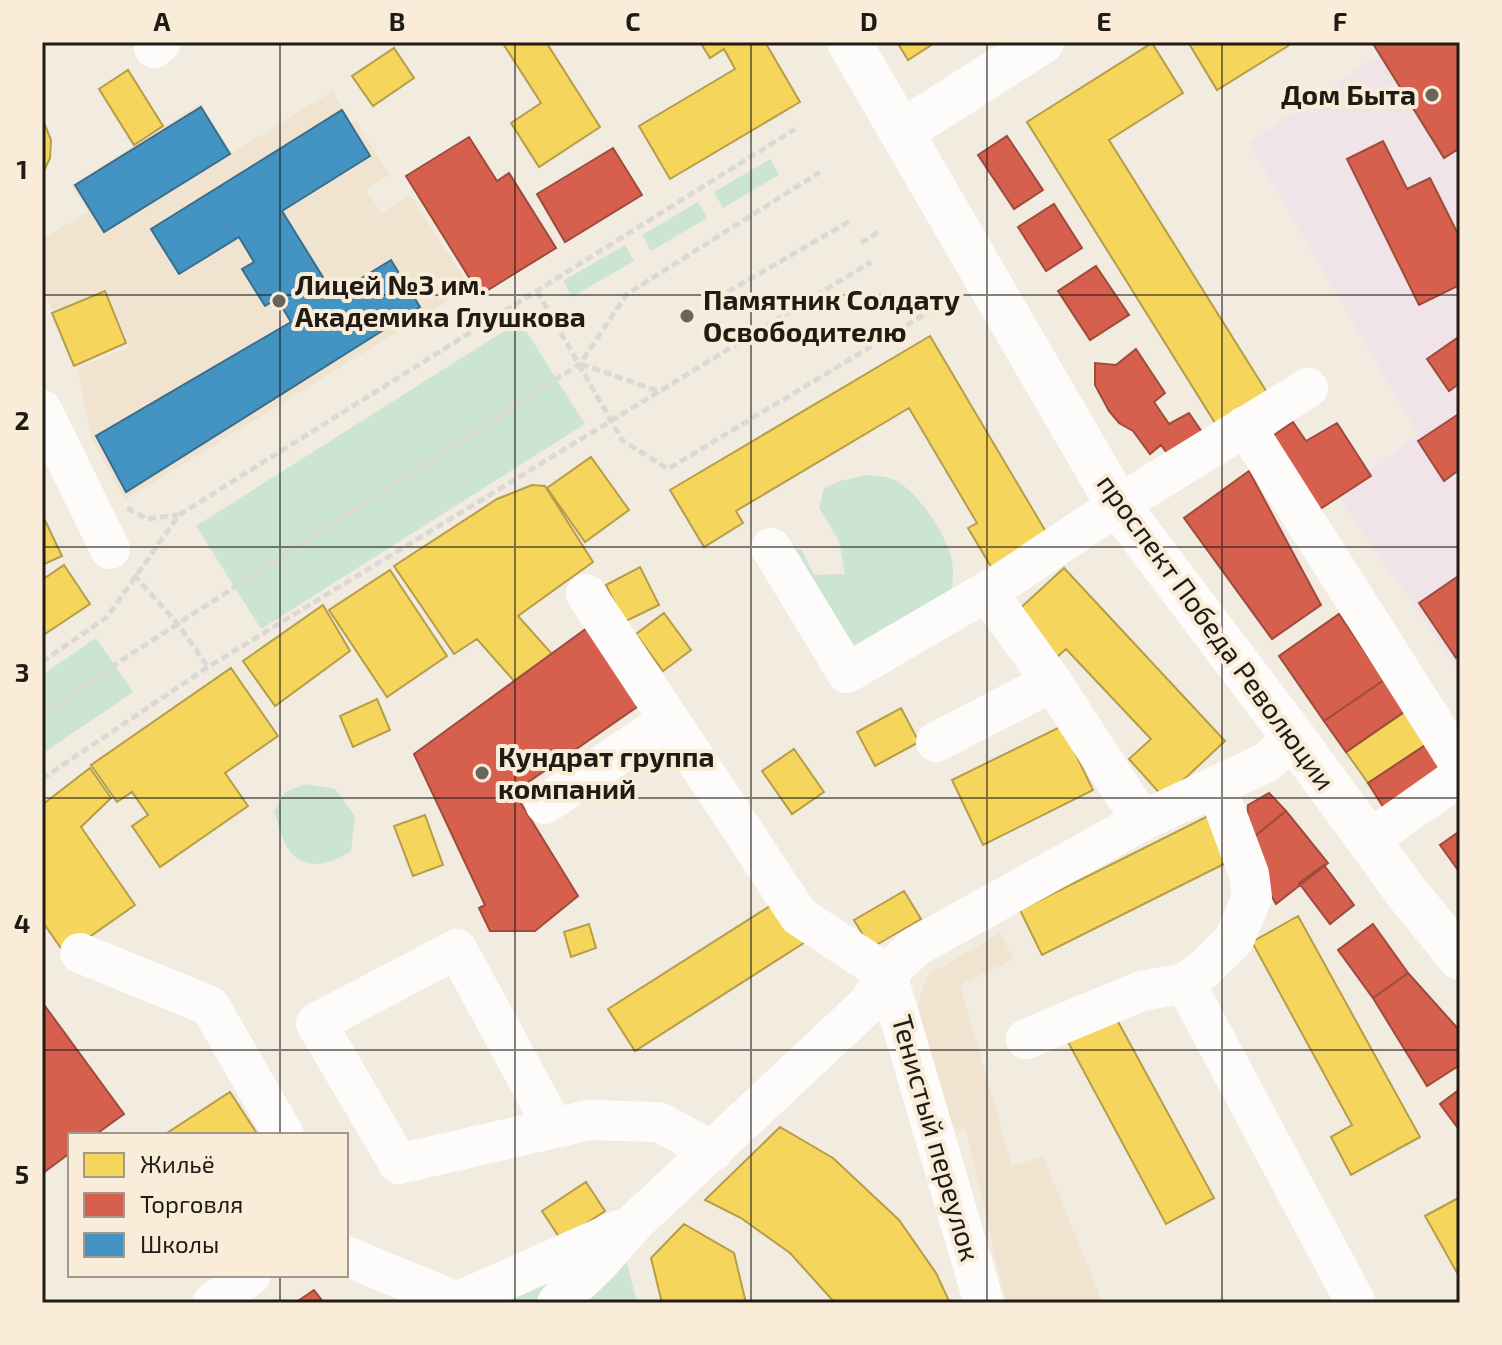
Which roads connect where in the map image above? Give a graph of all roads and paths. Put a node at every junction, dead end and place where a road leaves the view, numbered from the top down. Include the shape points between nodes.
1 (849, 42) edge
2 (1042, 42) edge
3 (795, 129) dead end
4 (903, 131) junction
5 (820, 172) dead end
6 (850, 221) dead end
7 (880, 231) dead end
8 (861, 243) dead end
9 (871, 262) dead end
10 (537, 291) junction
11 (707, 304) dead end
12 (935, 308) dead end
13 (580, 364) junction
14 (1308, 388) dead end
15 (661, 392) junction
16 (42, 410) edge
17 (611, 420) junction
18 (1245, 426) junction
19 (122, 505) dead end
20 (1118, 505) junction
21 (179, 515) junction
22 (771, 548) dead end
23 (123, 563) junction
24 (987, 592) junction
25 (586, 594) dead end
26 (178, 624) junction
27 (42, 662) edge
28 (208, 667) junction
29 (1052, 682) junction
30 (42, 715) edge
31 (669, 720) junction
32 (1294, 738) junction
33 (936, 742) dead end
34 (1460, 765) edge
35 (1460, 776) edge
36 (42, 779) edge
37 (1216, 786) junction
38 (545, 804) dead end
39 (1142, 821) junction
40 (1369, 840) junction
41 (80, 953) dead end
42 (1460, 958) edge
43 (887, 974) junction
44 (1185, 983) junction
45 (1026, 1039) dead end
46 (554, 1128) junction
47 (283, 1133) edge
48 (713, 1151) junction
49 (634, 1223) junction
50 (348, 1257) edge
51 (248, 1277) edge
52 (212, 1303) edge
53 (557, 1303) edge
54 (984, 1303) edge
55 (1356, 1303) edge

1 - 4 main road, проспект Победа Революции
2 - 4 main road
3 - 10 path
4 - 20 main road, проспект Победа Революции
5 - 13 path via 627,294
6 - 11 path
7 - 8 path
9 - 15 path
10 - 13 path
10 - 21 path
12 - 17 path via 668,469 622,440
13 - 15 path
13 - 17 path
13 - 26 path
14 - 18 street
15 - 17 path
16 - 23 street
17 - 28 path
18 - 20 street
18 - 34 street
19 - 21 path via 147,519
20 - 24 street
20 - 32 main road, проспект Победа Революции
21 - 23 path
22 - 24 street via 847,673
23 - 26 path
23 - 27 path via 107,617
24 - 29 street
25 - 31 street
26 - 28 path
26 - 30 path
28 - 36 path
29 - 33 street
29 - 39 street
31 - 38 street
31 - 43 street via 799,916
32 - 37 street via 1267,762
32 - 40 main road, проспект Победа Революции
35 - 40 street
37 - 39 street
37 - 44 street via 1249,874 1252,897 1234,940
39 - 43 street via 915,947
40 - 42 main road, проспект Победа Революции
41 - 47 street via 210,1006
43 - 48 street via 867,1005
43 - 54 street, Тенистый переулок
44 - 45 street via 1141,991
44 - 55 street
46 - 46 street via 399,1164 316,1023 457,949
46 - 48 street via 589,1120 659,1122
48 - 49 street
49 - 50 street via 457,1302
49 - 53 street
51 - 52 street

